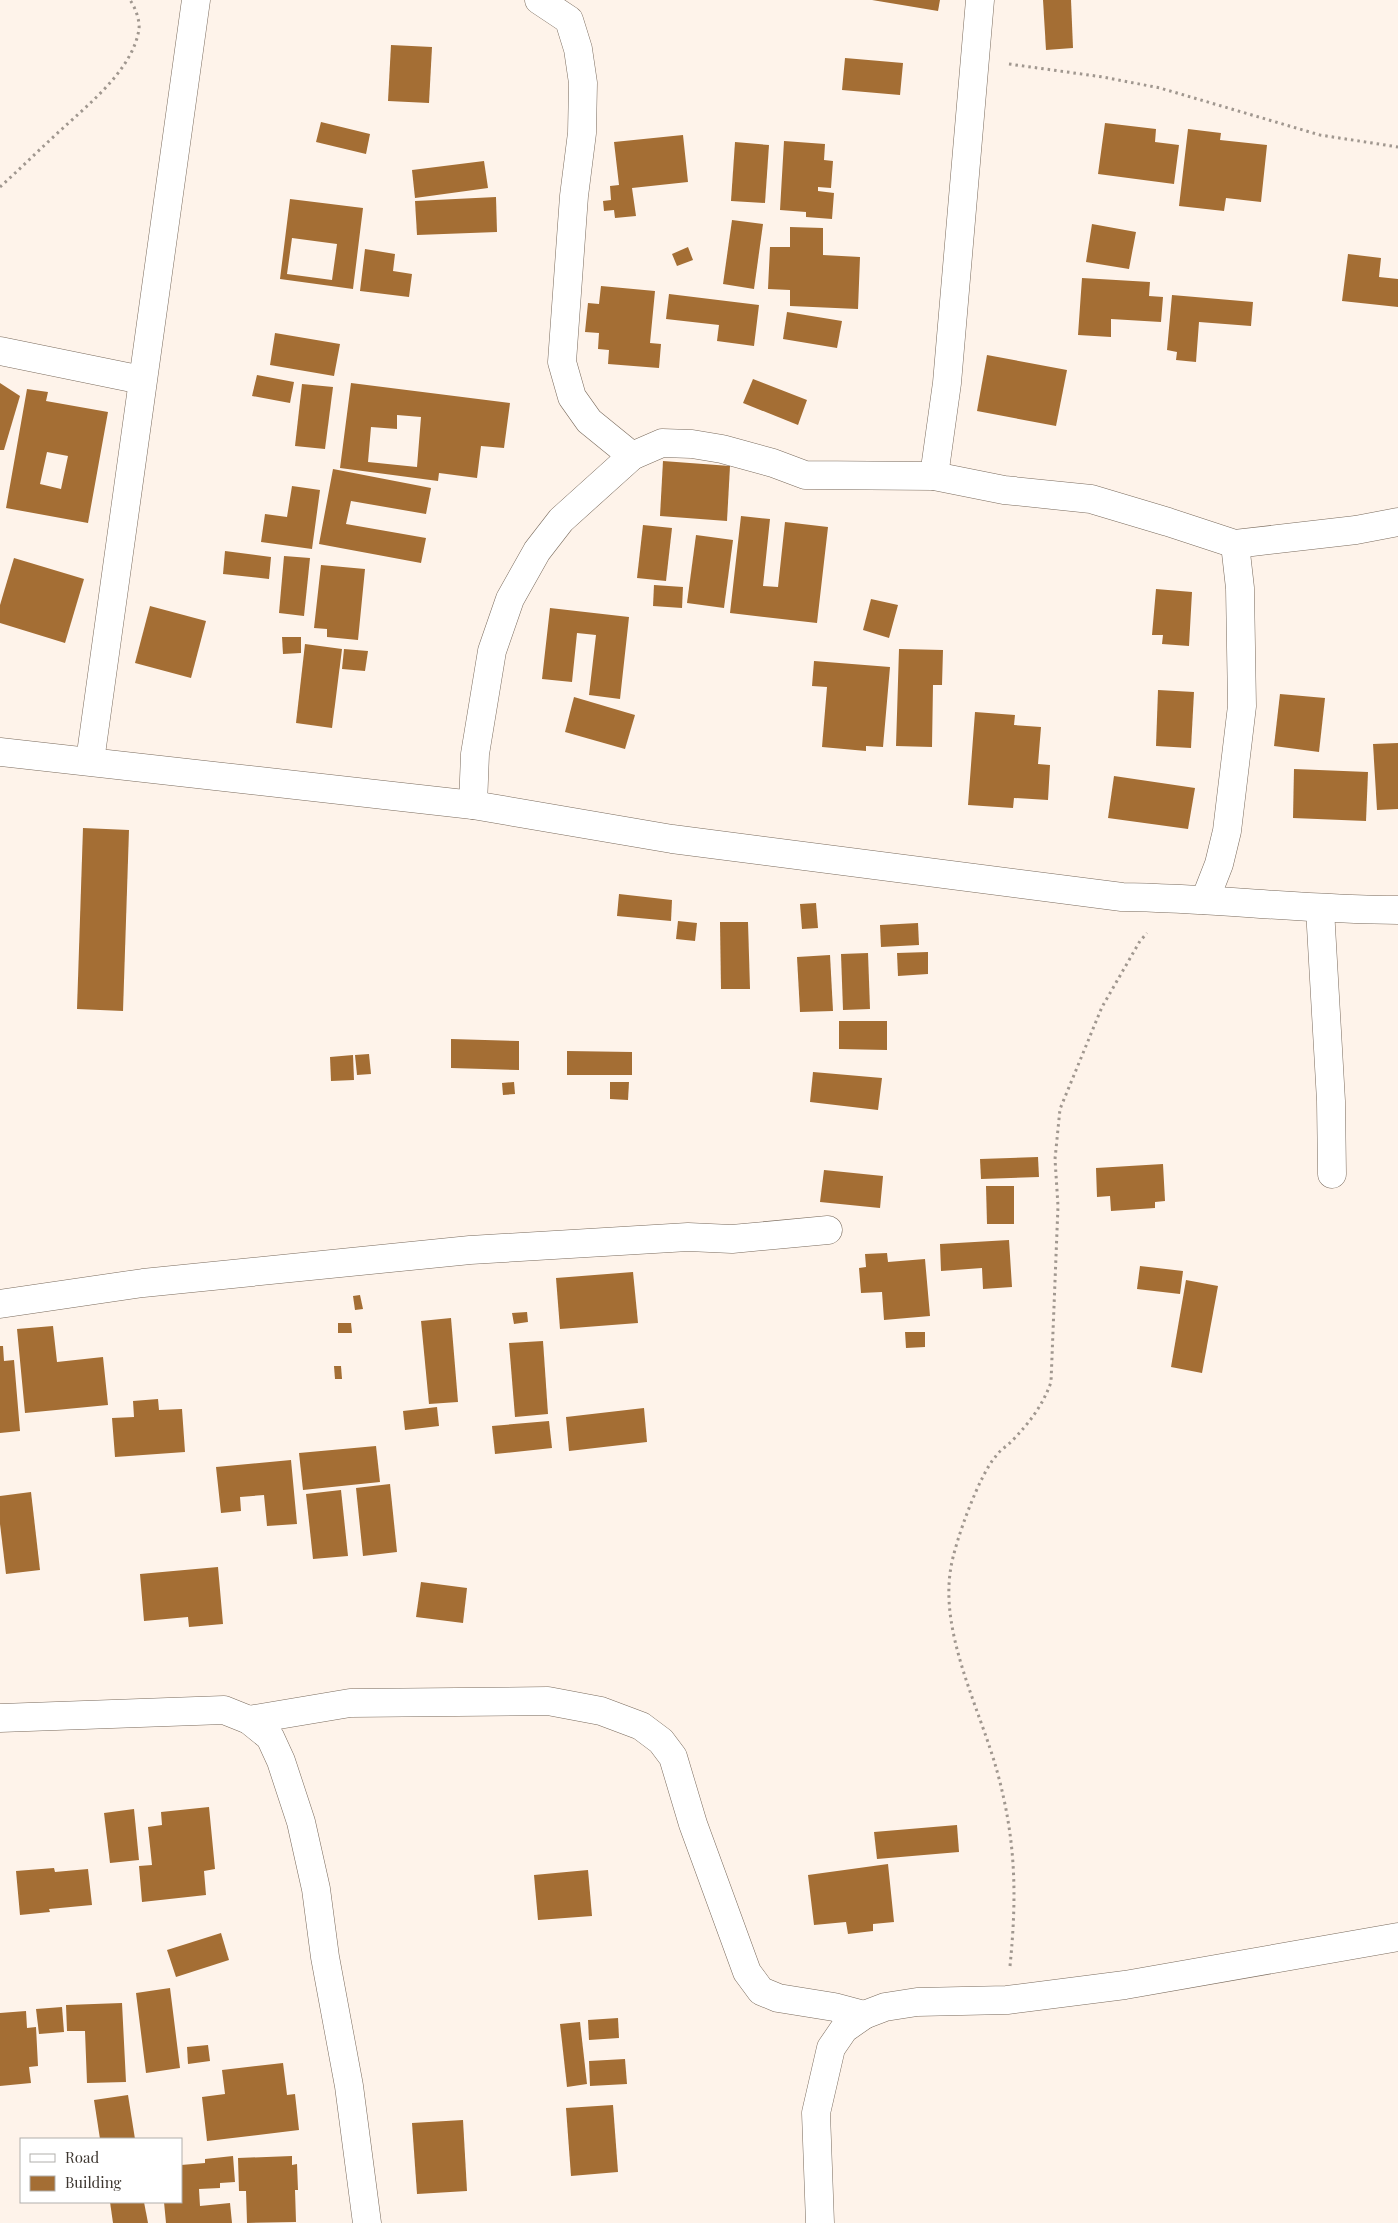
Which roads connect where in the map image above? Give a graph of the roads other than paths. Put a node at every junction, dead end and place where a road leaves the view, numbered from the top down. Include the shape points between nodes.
1 (196, 0) edge
2 (539, 0) edge
3 (980, 0) edge
4 (0, 351) edge
5 (142, 380) junction
6 (632, 456) junction
7 (934, 476) junction
8 (1398, 522) edge
9 (1235, 544) junction
10 (0, 752) edge
11 (90, 761) junction
12 (473, 805) junction
13 (1192, 899) junction
14 (1320, 909) junction
15 (1398, 910) edge
16 (1332, 1174) dead end
17 (828, 1230) dead end
18 (0, 1304) edge
19 (0, 1718) edge
20 (249, 1720) junction
21 (1398, 1936) edge
22 (864, 2015) junction
23 (367, 2223) edge
24 (820, 2223) edge

1 - 5 street
2 - 6 street via 569,20 578,50 582,83 582,133 573,204 562,362 572,396 589,420
3 - 7 street via 949,363
4 - 5 street
5 - 11 street
6 - 7 street via 662,443 692,444 774,463 805,475
6 - 12 street via 561,520 536,551 510,599 490,660 475,754
7 - 9 street via 1004,490 1091,499
8 - 9 street
9 - 13 street via 1240,588 1242,706 1227,831 1219,864
10 - 11 street
11 - 12 street
12 - 13 street via 672,839 1122,897
13 - 14 street
14 - 15 street
14 - 16 street
17 - 18 street via 732,1239 688,1237 470,1250 143,1283
19 - 20 street via 224,1710
20 - 22 street via 350,1703 548,1701 601,1711 641,1726 661,1741 673,1757 693,1824 747,1972 761,1991 778,1998
20 - 23 street via 270,1737 301,1822 316,1889 349,2086
21 - 22 street via 1125,1985 1007,2000 916,2002 885,2007
22 - 24 street via 844,2029 831,2048 816,2113

